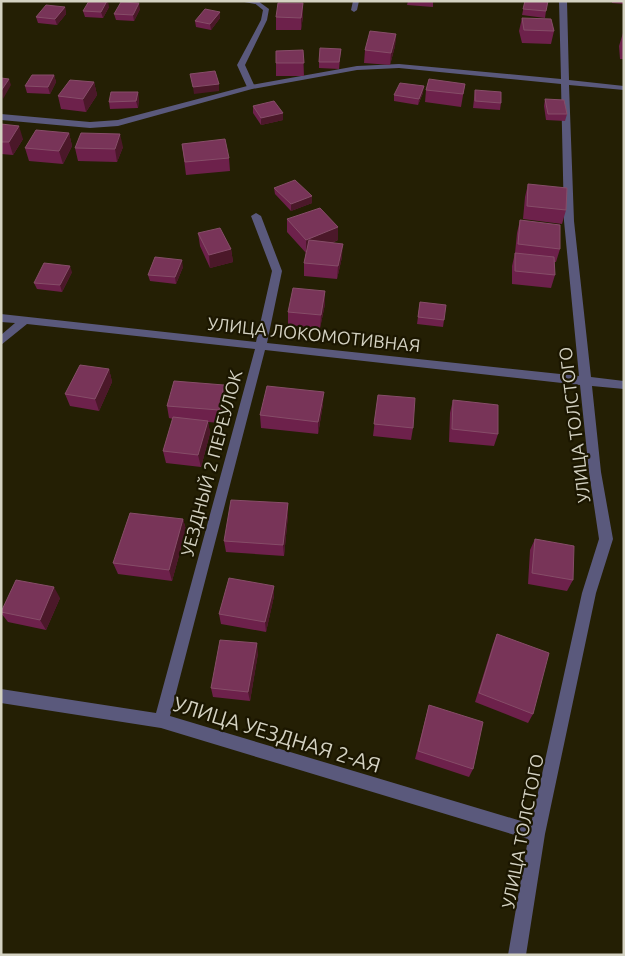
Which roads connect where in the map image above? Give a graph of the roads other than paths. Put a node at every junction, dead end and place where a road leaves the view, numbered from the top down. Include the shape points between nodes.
1 (242, 1) edge
2 (356, 1) edge
3 (563, 1) edge
4 (255, 2) edge
5 (354, 10) dead end
6 (566, 82) junction
7 (252, 88) junction
8 (624, 88) edge
9 (1, 117) edge
10 (256, 216) dead end
11 (1, 318) edge
12 (25, 320) junction
13 (1, 341) edge
14 (261, 346) junction
15 (586, 380) junction
16 (624, 385) edge
17 (1, 696) edge
18 (161, 721) junction
19 (537, 834) junction
20 (518, 955) edge

1 - 4 street
2 - 5 lane
3 - 6 street, УЛИЦА ТОЛСТОГО
4 - 7 lane via 266,9 264,20 241,65
6 - 7 street via 399,66 358,68
6 - 8 street
6 - 15 street, УЛИЦА ТОЛСТОГО via 568,221
7 - 9 street via 118,123 90,125
10 - 14 street, УЕЗДНЫЙ 2 ПЕРЕУЛОК via 277,271
11 - 12 street, УЛИЦА ЛОКОМОТИВНАЯ
12 - 13 street
12 - 14 street, УЛИЦА ЛОКОМОТИВНАЯ
14 - 15 street, УЛИЦА ЛОКОМОТИВНАЯ
14 - 18 street, УЕЗДНЫЙ 2 ПЕРЕУЛОК
15 - 16 street, УЛИЦА ЛОКОМОТИВНАЯ
15 - 19 street, УЛИЦА ТОЛСТОГО via 595,472 606,538 589,592
17 - 18 street, УЛИЦА УЕЗДНАЯ 2-АЯ
18 - 19 street, УЛИЦА УЕЗДНАЯ 2-АЯ
19 - 20 street, УЛИЦА ТОЛСТОГО

